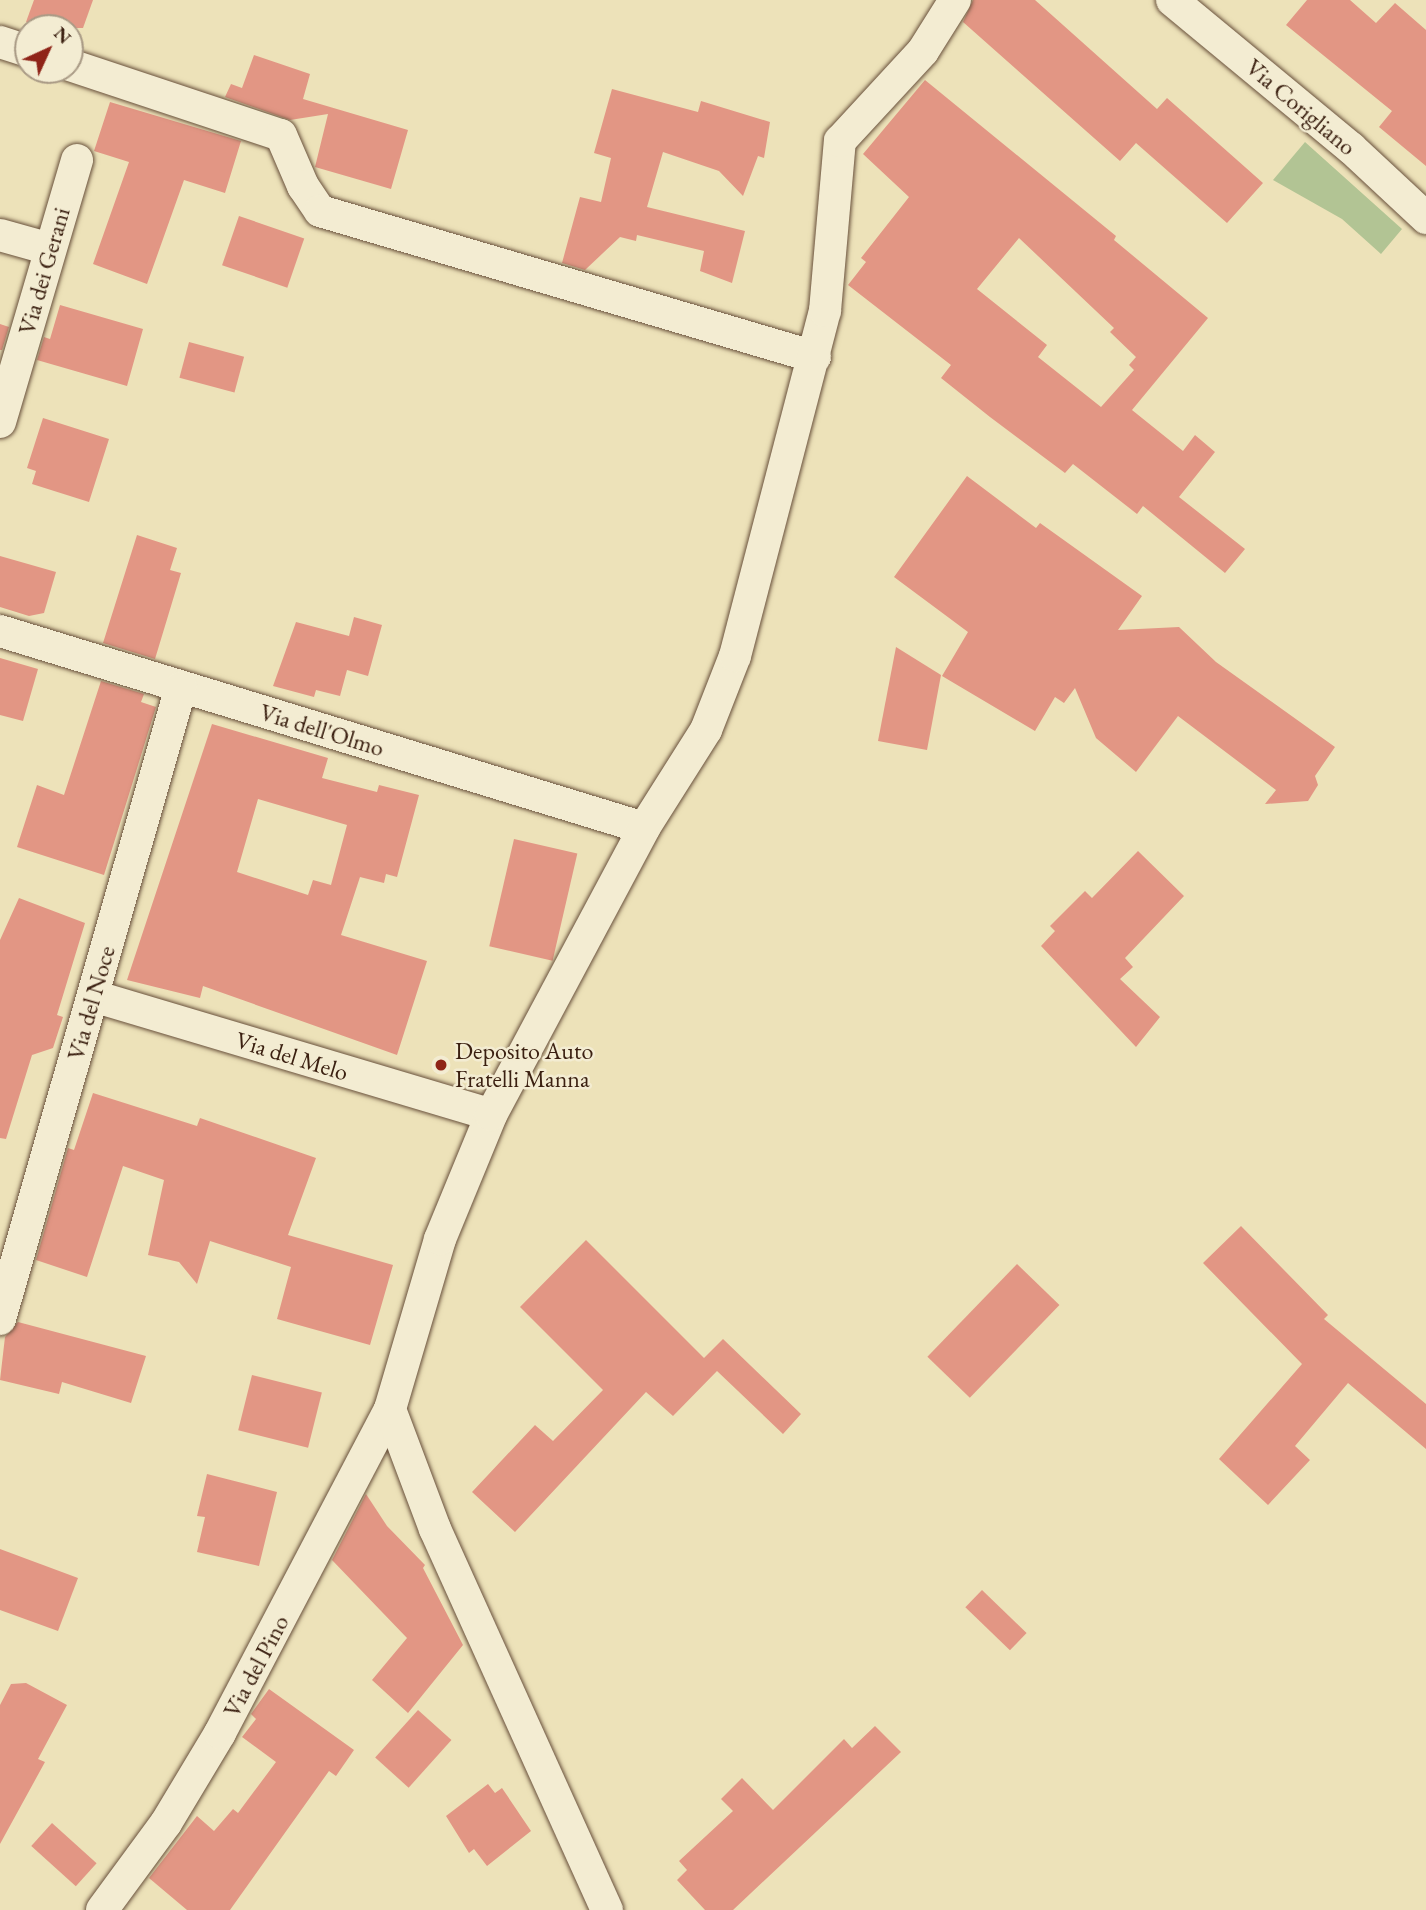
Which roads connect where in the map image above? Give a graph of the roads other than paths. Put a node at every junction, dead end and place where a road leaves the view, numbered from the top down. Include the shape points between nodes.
1 (955, 0) edge
2 (1172, 0) edge
3 (84, 70) edge
4 (77, 160) dead end
5 (1426, 217) edge
6 (0, 235) edge
7 (50, 249) junction
8 (815, 357) junction
9 (0, 422) edge
10 (0, 631) edge
11 (181, 687) junction
12 (644, 828) junction
13 (93, 996) junction
14 (491, 1115) junction
15 (0, 1319) edge
16 (390, 1409) junction
17 (102, 1910) edge
18 (607, 1910) edge

1 - 8 street, Via del Pino via 923,51 840,141 825,311
2 - 5 street, Via Corigliano via 1351,148
3 - 8 street via 281,135 303,187 320,211
4 - 7 street, Via dei Gerani
6 - 7 street
7 - 9 street, Via dei Gerani
8 - 12 street, Via del Pino via 735,656 706,730
10 - 11 street, Via dell'Olmo
11 - 12 street, Via dell'Olmo
11 - 13 street, Via del Noce
12 - 14 street, Via del Pino
13 - 14 street, Via del Melo
13 - 15 street, Via del Noce
14 - 16 street, Via del Pino via 440,1239
16 - 17 street, Via del Pino via 220,1733 159,1832
16 - 18 street via 435,1528

